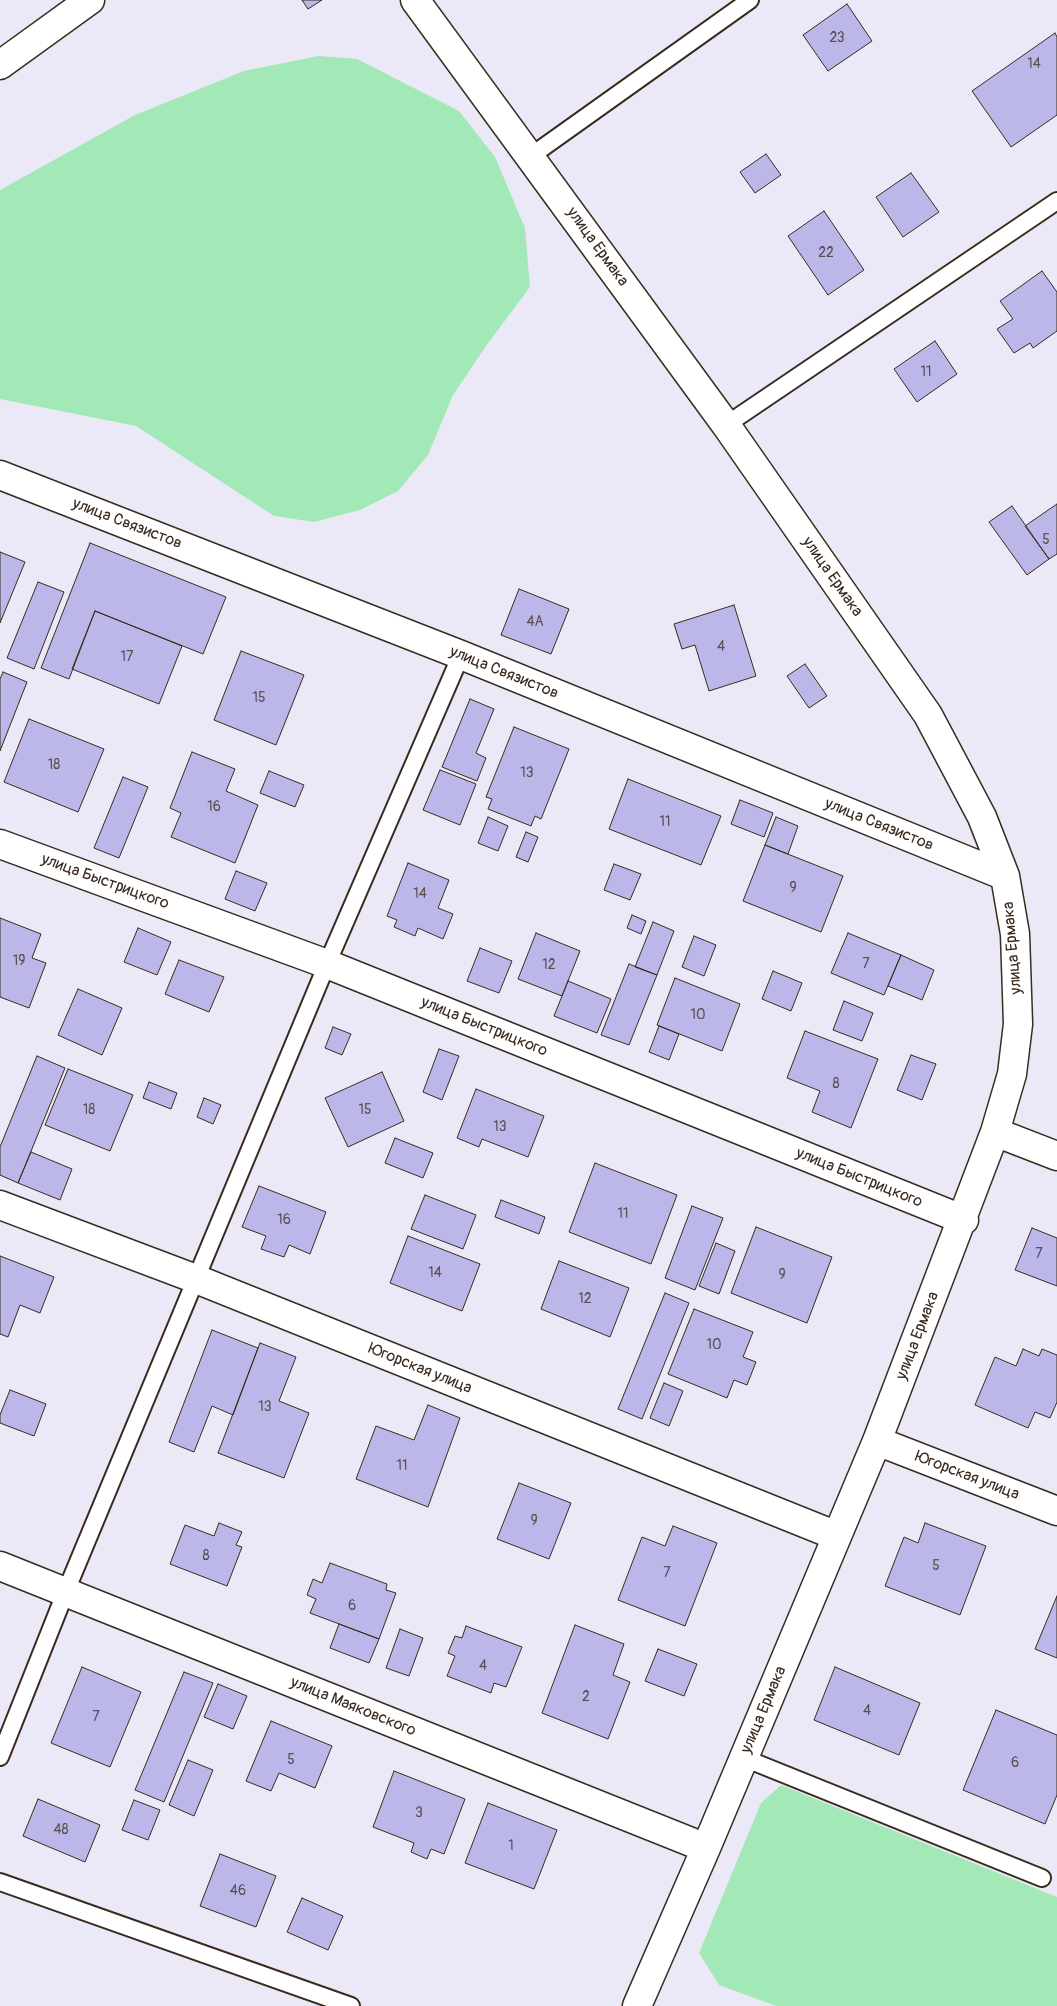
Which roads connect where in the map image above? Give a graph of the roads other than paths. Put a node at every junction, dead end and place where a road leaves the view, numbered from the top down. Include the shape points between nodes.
1 (90, 0) edge
2 (415, 0) edge
3 (750, 0) edge
4 (1, 63) edge
5 (531, 156) junction
6 (1057, 201) edge
7 (726, 425) junction
8 (0, 475) edge
9 (462, 656) junction
10 (0, 844) edge
11 (1005, 876) junction
12 (327, 964) junction
13 (995, 1132) junction
14 (1057, 1156) edge
15 (0, 1206) edge
16 (964, 1220) junction
17 (196, 1279) junction
18 (877, 1441) junction
19 (1057, 1511) edge
20 (838, 1536) junction
21 (0, 1566) edge
22 (66, 1592) junction
23 (0, 1757) edge
24 (744, 1758) junction
25 (706, 1848) junction
26 (1042, 1878) dead end
27 (0, 1882) edge
28 (351, 2006) edge
29 (637, 2006) edge

1 - 4 street
2 - 5 street, улица Ермака
3 - 5 lane
5 - 7 street, улица Ермака
6 - 7 lane
7 - 11 street, улица Ермака via 928,715 982,817
8 - 9 street, улица Связистов
9 - 11 street, улица Связистов
9 - 12 lane
10 - 12 street, улица Быстрицкого
11 - 13 street, улица Ермака via 1015,934 1018,1024 1012,1074
12 - 16 street, улица Быстрицкого
12 - 17 lane
13 - 14 street
13 - 16 street, улица Ермака
15 - 17 street, Югорская улица
16 - 18 street, улица Ермака
17 - 20 street, Югорская улица
17 - 22 lane
18 - 19 street, Югорская улица
18 - 20 street, улица Ермака
20 - 24 street, улица Ермака
21 - 22 street, улица Маяковского
22 - 23 lane
22 - 25 street, улица Маяковского
24 - 25 street, улица Ермака
24 - 26 lane
25 - 29 street, улица Ермака
27 - 28 lane

